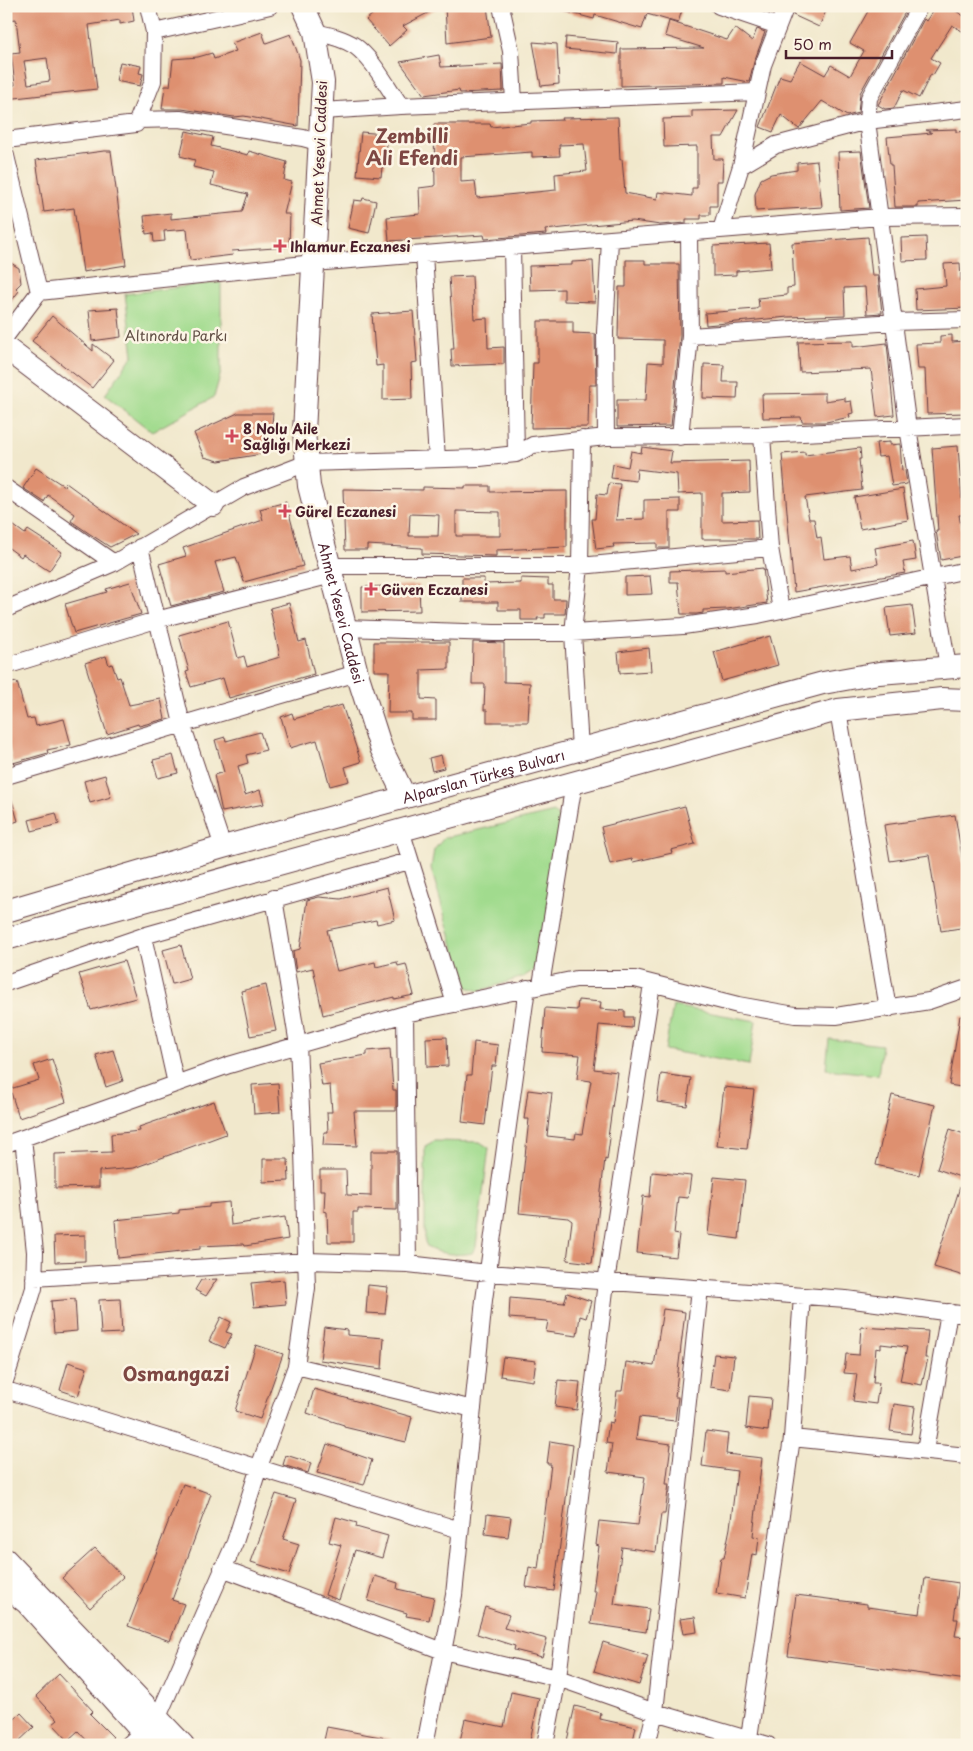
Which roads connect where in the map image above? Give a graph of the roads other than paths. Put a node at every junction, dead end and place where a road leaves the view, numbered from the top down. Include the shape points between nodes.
1 (148, 6) edge
2 (270, 6) edge
3 (303, 6) edge
4 (501, 6) edge
5 (719, 6) edge
6 (786, 6) edge
7 (920, 6) edge
8 (778, 26) junction
9 (154, 32) junction
10 (315, 32) junction
11 (757, 92) junction
12 (514, 101) junction
13 (401, 106) junction
14 (967, 109) edge
15 (322, 111) junction
16 (138, 120) junction
17 (867, 121) junction
18 (6, 140) edge
19 (321, 143) junction
20 (6, 156) edge
21 (741, 166) junction
22 (967, 216) edge
23 (880, 218) junction
24 (721, 230) junction
25 (689, 233) junction
26 (610, 240) junction
27 (512, 248) junction
28 (424, 254) junction
29 (314, 263) junction
30 (39, 292) junction
31 (967, 320) edge
32 (894, 322) junction
33 (6, 336) edge
34 (690, 336) junction
35 (6, 348) edge
36 (967, 425) edge
37 (908, 428) junction
38 (762, 435) junction
39 (606, 436) junction
40 (680, 437) junction
41 (582, 439) junction
42 (516, 454) junction
43 (437, 459) junction
44 (307, 463) junction
45 (6, 488) edge
46 (213, 505) junction
47 (140, 547) junction
48 (770, 548) junction
49 (114, 563) junction
50 (580, 566) junction
51 (331, 570) junction
52 (967, 570) edge
53 (934, 578) junction
54 (6, 609) edge
55 (781, 610) junction
56 (156, 620) junction
57 (345, 628) junction
58 (573, 633) junction
59 (6, 666) edge
60 (958, 666) edge
61 (357, 673) junction
62 (967, 700) edge
63 (838, 710) junction
64 (182, 724) junction
65 (580, 749) junction
66 (6, 776) edge
67 (574, 783) junction
68 (405, 797) junction
69 (401, 830) junction
70 (223, 847) junction
71 (409, 861) junction
72 (274, 898) junction
73 (6, 911) edge
74 (143, 936) junction
75 (6, 939) edge
76 (6, 983) edge
77 (652, 984) junction
78 (534, 987) junction
79 (967, 988) edge
80 (455, 1004) junction
81 (888, 1009) junction
82 (405, 1014) junction
83 (298, 1045) junction
84 (176, 1084) junction
85 (22, 1138) junction
86 (6, 1144) edge
87 (307, 1261) junction
88 (408, 1264) junction
89 (488, 1273) junction
90 (34, 1278) junction
91 (606, 1282) junction
92 (700, 1288) junction
93 (802, 1296) junction
94 (949, 1312) junction
95 (967, 1315) edge
96 (296, 1366) junction
97 (6, 1378) edge
98 (6, 1390) edge
99 (473, 1409) junction
100 (792, 1438) junction
101 (925, 1451) junction
102 (967, 1456) edge
103 (259, 1467) junction
104 (460, 1530) junction
105 (6, 1560) edge
106 (222, 1568) junction
107 (6, 1586) edge
108 (443, 1651) junction
109 (558, 1678) junction
110 (654, 1712) junction
111 (145, 1735) edge
112 (748, 1742) edge
113 (183, 1745) edge
114 (425, 1745) edge
115 (545, 1745) edge
116 (647, 1745) edge
117 (768, 1745) edge

1 - 9 street
2 - 9 street
3 - 10 main road, Ahmet Yesevi Caddesi
4 - 12 street via 511,51
5 - 8 street
6 - 8 street
7 - 17 street via 869,98
8 - 11 street
9 - 16 street via 153,81
10 - 13 street via 355,46
10 - 15 main road, Ahmet Yesevi Caddesi via 323,82
11 - 12 street
11 - 21 street
12 - 13 street
13 - 15 street
14 - 17 street
15 - 19 main road, Ahmet Yesevi Caddesi
16 - 18 street via 136,124
16 - 19 street via 180,119
17 - 21 street via 776,144
17 - 23 street
19 - 29 main road, Ahmet Yesevi Caddesi
20 - 30 street
21 - 24 street
22 - 23 street
23 - 24 street
23 - 32 street
24 - 25 street
25 - 26 street
25 - 34 street
26 - 27 street
26 - 39 street via 604,332
27 - 28 street
27 - 42 street
28 - 29 street
28 - 43 street
29 - 30 street
29 - 44 main road, Ahmet Yesevi Caddesi via 304,432
30 - 33 street
31 - 32 street
32 - 34 street
32 - 37 street
34 - 40 street
35 - 46 main road
36 - 37 street
37 - 38 street
37 - 53 street
38 - 40 street
38 - 48 street
39 - 40 street
39 - 41 street
41 - 42 street via 533,445
41 - 50 street
42 - 43 street
43 - 44 street
44 - 46 street via 244,487
44 - 51 main road, Ahmet Yesevi Caddesi via 309,486
45 - 49 street
46 - 47 street
47 - 49 street
47 - 56 street
48 - 50 street
48 - 55 street
49 - 54 street
50 - 51 street
50 - 58 street
51 - 56 street
51 - 57 main road, Ahmet Yesevi Caddesi
52 - 53 street
53 - 55 street
53 - 60 street
55 - 58 street via 683,626
56 - 59 street
56 - 64 street
57 - 58 street
57 - 61 main road, Ahmet Yesevi Caddesi
58 - 65 street
60 - 65 main road, Alparslan Türkeş Bulvarı via 879,673 823,683
61 - 64 street
61 - 68 main road, Ahmet Yesevi Caddesi via 381,748
62 - 63 main road via 942,699
63 - 67 main road
63 - 81 street
64 - 66 street
64 - 70 street
65 - 68 main road, Alparslan Türkeş Bulvarı
67 - 69 main road
67 - 78 street
68 - 70 main road, Alparslan Türkeş Bulvarı
69 - 71 street
69 - 75 main road
70 - 73 main road, Alparslan Türkeş Bulvarı
71 - 72 street
71 - 80 street
72 - 74 street
72 - 83 street
74 - 76 street
74 - 84 street
77 - 78 street via 634,979 576,979
77 - 81 street via 738,1005 795,1014 836,1016
77 - 91 street
78 - 80 street
78 - 89 street
79 - 81 street via 929,1001
80 - 82 street
82 - 83 street
82 - 88 street
83 - 84 street
83 - 87 street
84 - 85 street
85 - 86 street
85 - 90 street via 36,1252
87 - 88 street
87 - 90 street
87 - 96 street via 307,1288
88 - 89 street
89 - 91 street
89 - 99 street
90 - 97 street via 34,1288
91 - 92 street
91 - 109 street
92 - 93 street
92 - 110 street
93 - 94 street
93 - 100 street
94 - 95 street
94 - 101 street
96 - 99 street
96 - 103 street
98 - 103 street
99 - 104 street
100 - 101 street
100 - 112 street
101 - 102 street
103 - 104 street
103 - 106 street
104 - 108 street via 454,1595
105 - 111 main road
106 - 108 street
106 - 111 street
107 - 111 main road via 27,1603
108 - 109 street
108 - 114 street
109 - 110 street
109 - 115 street
110 - 112 street
110 - 116 street
111 - 113 main road
112 - 117 street

